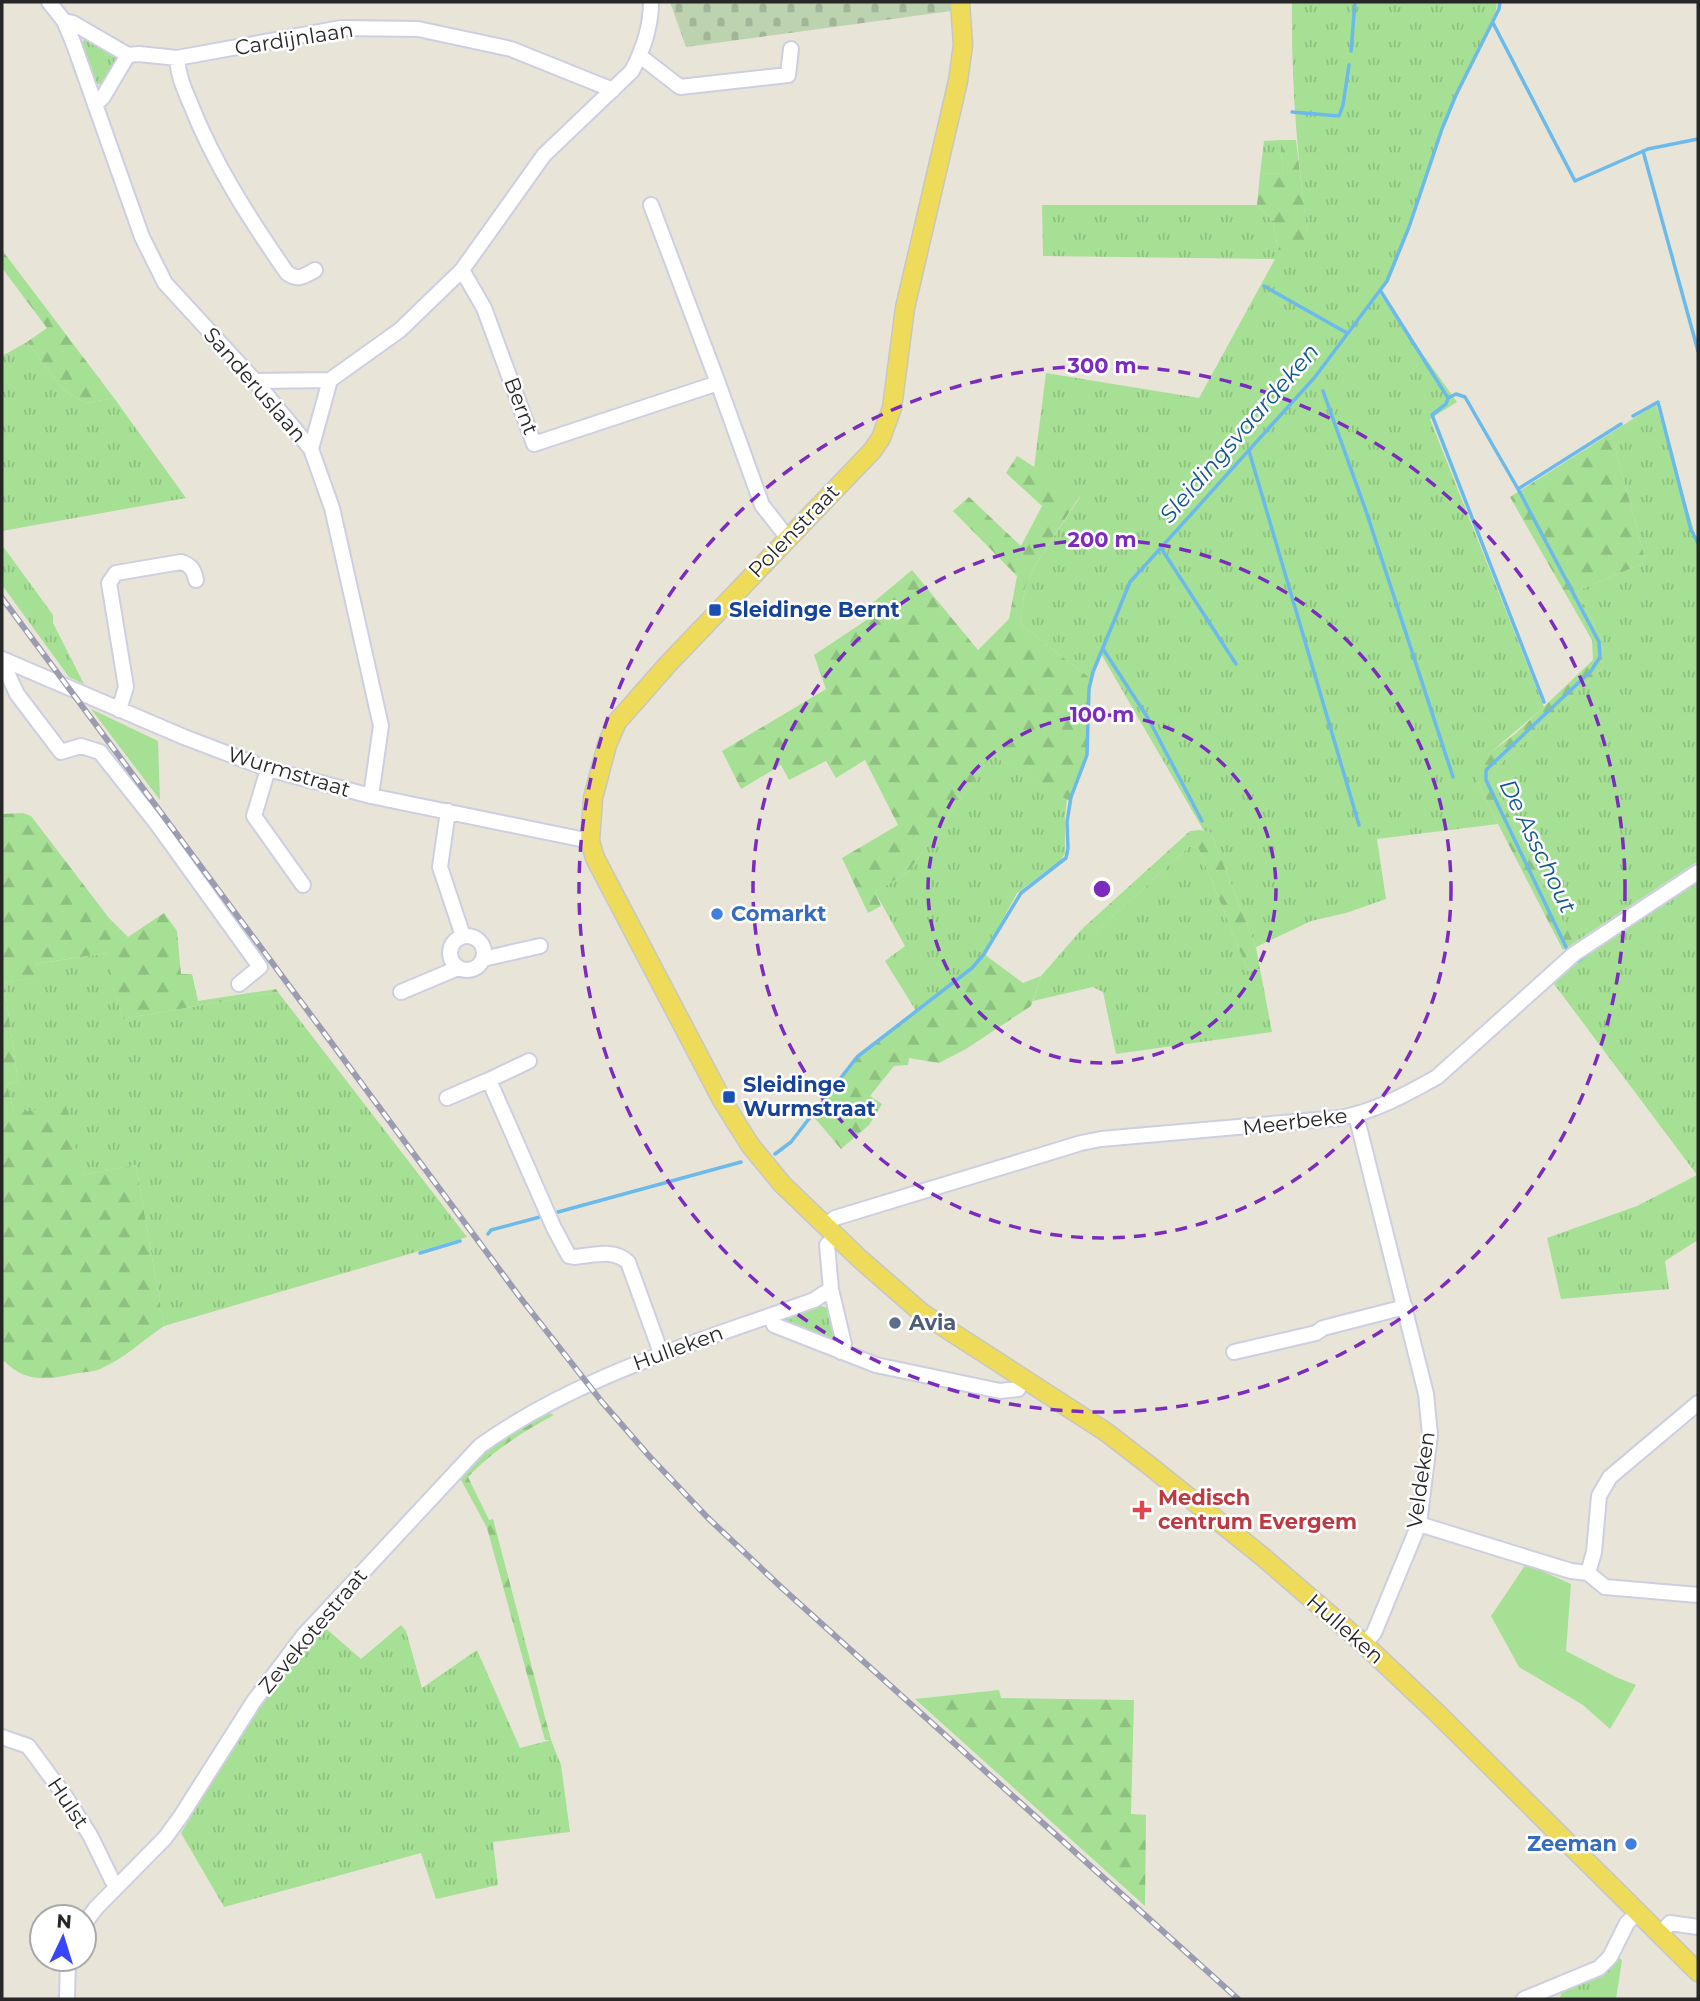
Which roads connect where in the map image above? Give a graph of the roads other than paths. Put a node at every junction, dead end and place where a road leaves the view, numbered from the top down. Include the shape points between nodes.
1 (49, 2) edge
2 (651, 2) edge
3 (960, 2) edge
4 (64, 21) junction
5 (791, 50) dead end
6 (128, 55) junction
7 (640, 56) junction
8 (177, 58) junction
9 (613, 89) junction
10 (95, 105) junction
11 (651, 205) dead end
12 (315, 270) dead end
13 (462, 270) junction
14 (330, 380) junction
15 (255, 381) junction
16 (718, 383) junction
17 (311, 449) junction
18 (788, 537) junction
19 (196, 580) dead end
20 (2, 661) edge
21 (119, 709) junction
22 (268, 769) junction
23 (372, 796) junction
24 (448, 811) junction
25 (590, 841) junction
26 (1698, 872) edge
27 (303, 885) dead end
28 (463, 936) junction
29 (540, 946) dead end
30 (484, 959) junction
31 (458, 968) junction
32 (239, 984) dead end
33 (401, 992) dead end
34 (529, 1061) dead end
35 (489, 1080) junction
36 (447, 1098) dead end
37 (1356, 1115) junction
38 (758, 1156) joint
39 (831, 1231) junction
40 (831, 1289) junction
41 (1405, 1307) junction
42 (771, 1316) junction
43 (841, 1352) junction
44 (1234, 1352) dead end
45 (661, 1353) junction
46 (1023, 1379) junction
47 (587, 1385) joint
48 (1698, 1403) edge
49 (1419, 1524) junction
50 (1588, 1573) junction
51 (1698, 1595) edge
52 (1364, 1644) junction
53 (2, 1737) edge
54 (118, 1886) junction
55 (98, 1906) edge
56 (1638, 1912) junction
57 (1698, 1927) edge
58 (1660, 1934) junction
59 (1698, 1972) edge
60 (68, 1973) edge
61 (67, 1999) edge
62 (1524, 1999) edge

1 - 4 street, Sanderuslaan
2 - 7 street
3 - 18 main road, Polenstraat via 963,45 958,81 905,308 888,422 872,451
4 - 6 street, Cardijnlaan
4 - 10 street, Sanderuslaan
5 - 7 street via 788,75 680,87
6 - 8 street, Cardijnlaan
6 - 10 street
7 - 9 street
8 - 9 street, Cardijnlaan via 341,27 418,29 511,49
8 - 12 street via 177,72 198,124 261,235 293,277
9 - 13 street via 544,155
10 - 15 street, Sanderuslaan via 142,237 165,284
11 - 16 street
13 - 14 street via 400,330
13 - 16 street, Bernt via 484,308 534,443
14 - 15 street
14 - 17 street
15 - 17 street, Sanderuslaan
16 - 18 street via 762,505
17 - 23 street, Sanderuslaan via 332,508 381,726
18 - 25 main road, Polenstraat via 617,722 593,798
19 - 21 street via 189,565 180,562 116,573 109,583 126,687
20 - 21 street, Wurmstraat
20 - 32 street, Wurmstraat via 17,694 61,752 81,746 100,752 194,875 260,967
21 - 22 street, Wurmstraat
22 - 23 street, Wurmstraat
22 - 27 street via 254,816
23 - 24 street, Wurmstraat
24 - 25 street, Wurmstraat
24 - 28 street via 440,867
25 - 38 main road, Polenstraat via 636,939 722,1100
26 - 37 street, Meerbeke via 1574,954 1437,1077
28 - 30 street via 480,941
28 - 31 street via 454,941 450,951
29 - 30 street
30 - 31 street via 476,968
31 - 33 street
34 - 35 street
35 - 36 street
35 - 45 street via 564,1250 574,1257 613,1253 628,1262
37 - 39 street, Meerbeke via 1081,1143 835,1218
37 - 41 street, Veldeken
38 - 39 main road, Hulleken
39 - 40 street via 827,1245
39 - 46 main road, Hulleken via 922,1313
40 - 42 street, Hulleken
40 - 43 street via 844,1344
41 - 44 street
41 - 49 street, Veldeken via 1426,1394 1430,1435
42 - 43 street via 774,1325
42 - 45 street, Hulleken
43 - 46 street via 876,1365 1000,1391 1017,1389
45 - 47 street, Hulleken
46 - 52 main road, Hulleken via 1150,1465
47 - 54 street, Zevekotestraat via 510,1426 466,1459 298,1643 254,1701 165,1838
48 - 50 street via 1609,1477 1599,1496
49 - 50 street
49 - 52 street, Veldeken via 1374,1633
50 - 51 street via 1605,1587
52 - 56 main road, Hulleken
53 - 54 street, Hulst via 29,1746 90,1835
54 - 55 street, Zevekotestraat
56 - 58 main road, Hulleken
56 - 62 street via 1599,1968
57 - 58 street via 1670,1923
58 - 59 main road, Hulleken
60 - 61 street

